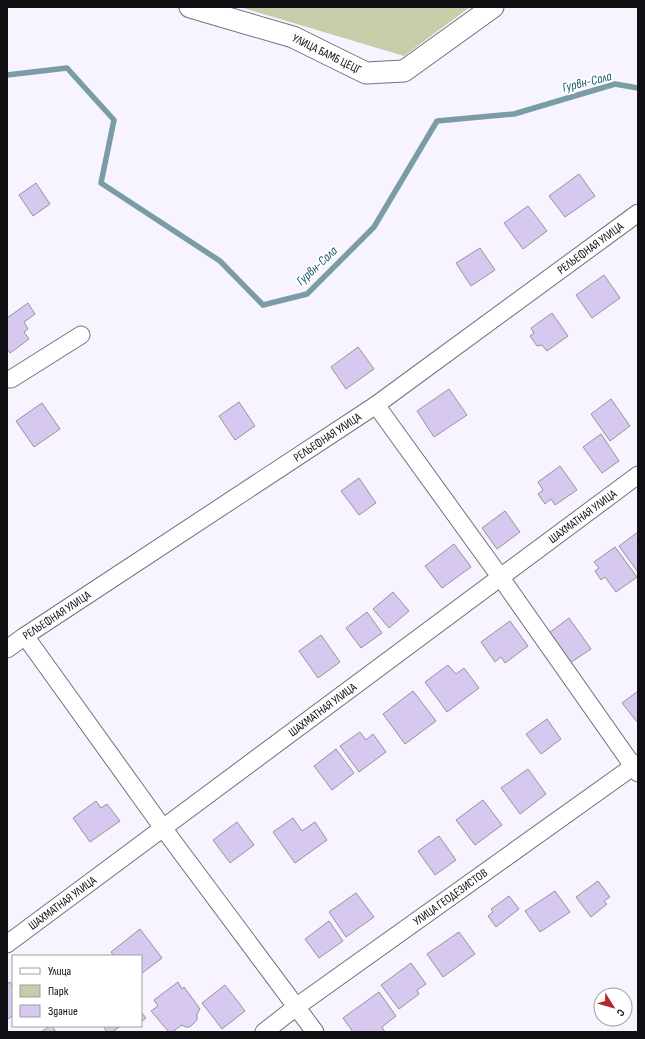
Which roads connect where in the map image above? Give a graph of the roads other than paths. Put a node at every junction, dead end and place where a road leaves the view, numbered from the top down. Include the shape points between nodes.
1 (190, 7) edge
2 (493, 7) edge
3 (638, 213) edge
4 (81, 334) dead end
5 (7, 380) edge
6 (376, 405) junction
7 (638, 475) edge
8 (501, 578) junction
9 (25, 636) junction
10 (7, 649) edge
11 (636, 768) edge
12 (164, 828) junction
13 (7, 944) edge
14 (296, 1007) junction
15 (264, 1032) edge
16 (314, 1032) edge

1 - 2 main road, УЛИЦА БАМБ ЦЕЦГ via 292,37 366,73 404,71
3 - 6 street, РЕЛЬЕФНАЯ УЛИЦА
4 - 5 street
6 - 8 street
6 - 9 street, РЕЛЬЕФНАЯ УЛИЦА
7 - 8 street, ШАХМАТНАЯ УЛИЦА
8 - 11 street
8 - 12 street, ШАХМАТНАЯ УЛИЦА
9 - 10 street, РЕЛЬЕФНАЯ УЛИЦА
9 - 12 street
11 - 14 street, УЛИЦА ГЕОДЕЗИСТОВ
12 - 13 street, ШАХМАТНАЯ УЛИЦА
12 - 14 street
14 - 15 street, УЛИЦА ГЕОДЕЗИСТОВ
14 - 16 street

